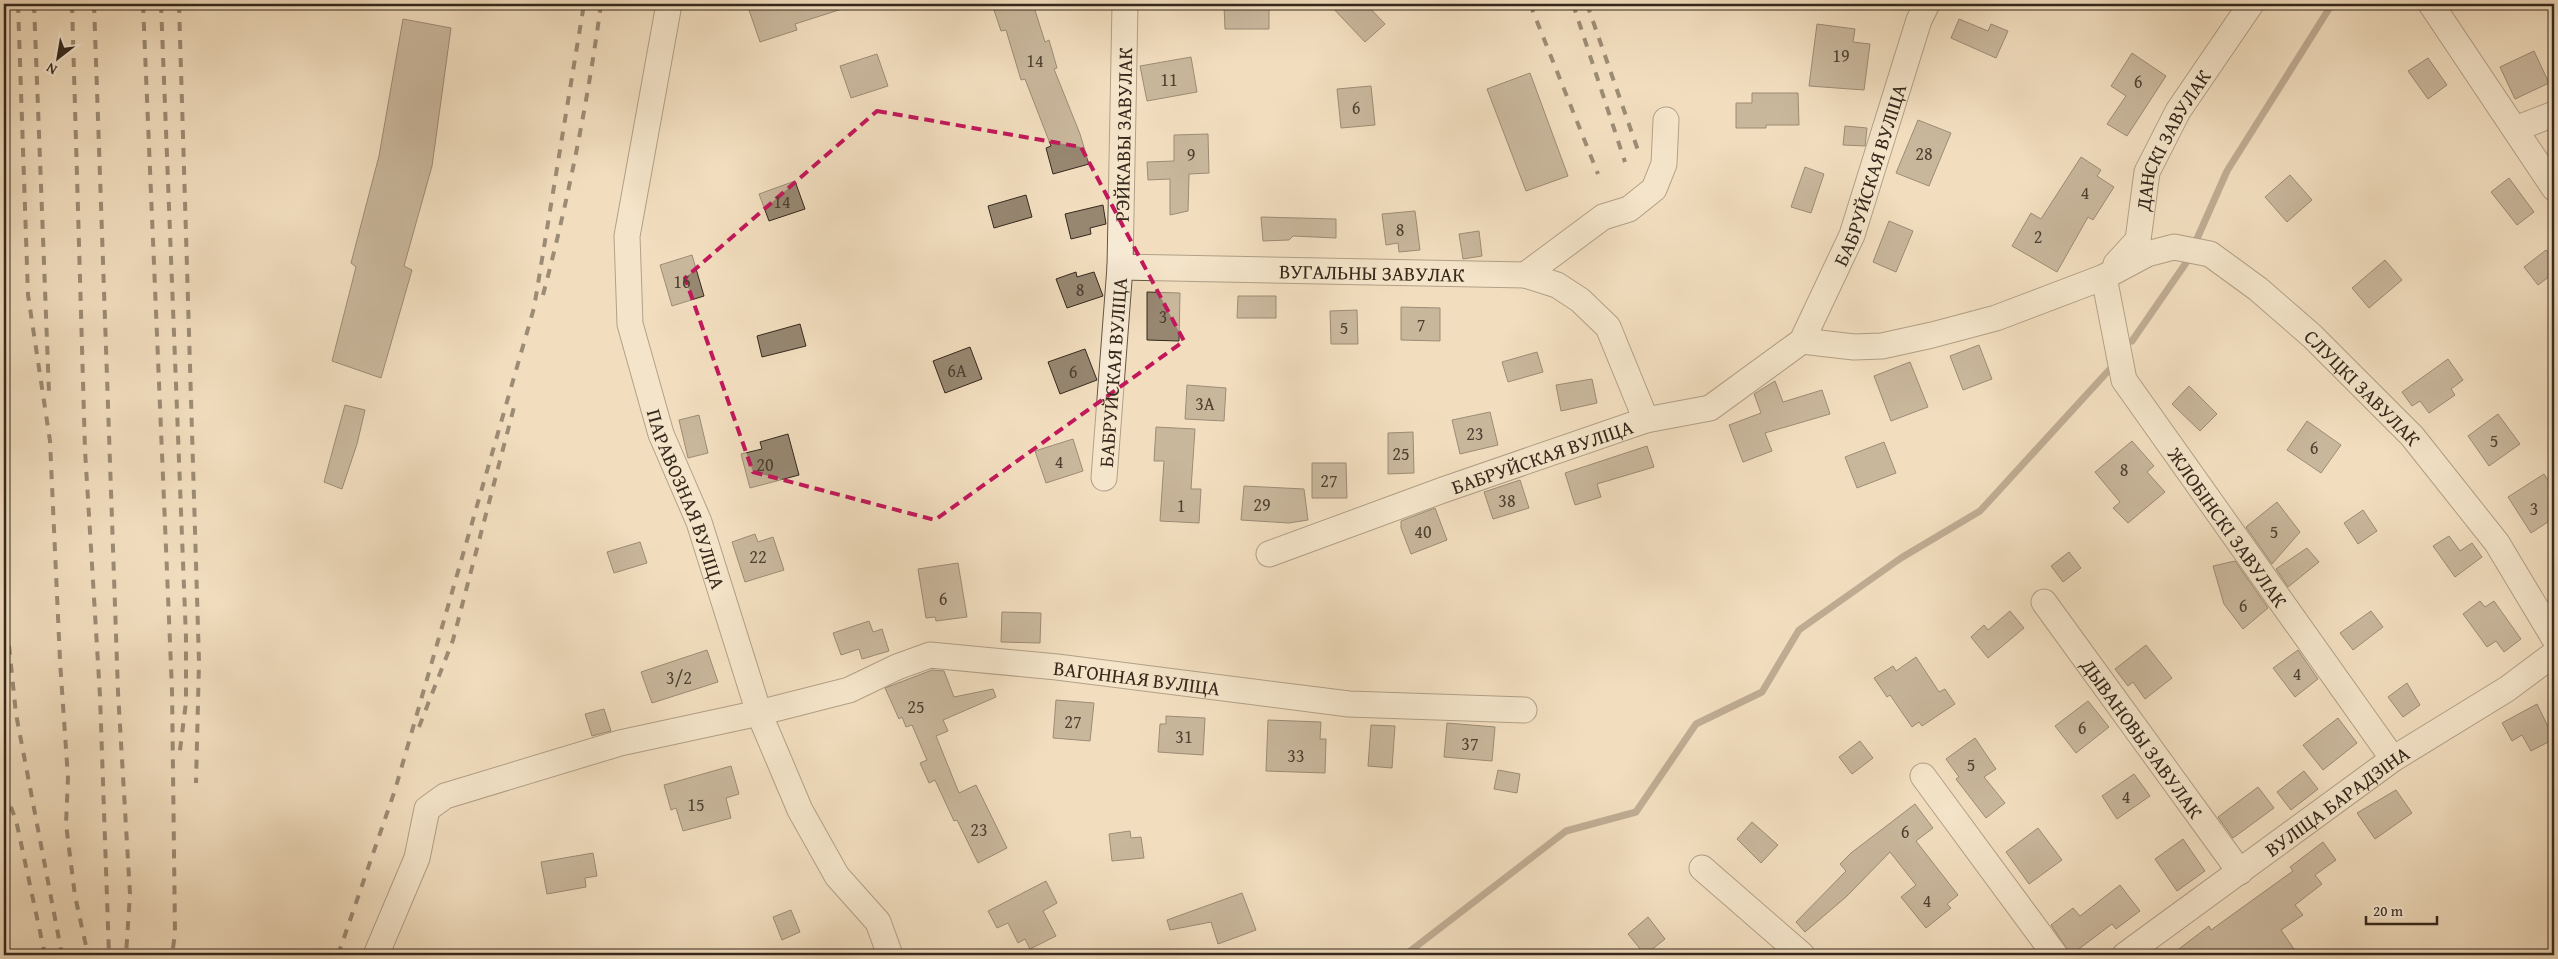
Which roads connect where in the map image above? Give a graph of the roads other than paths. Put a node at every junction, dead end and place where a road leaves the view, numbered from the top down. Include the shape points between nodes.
1 (1125, 4) edge
2 (1927, 4) edge
3 (2251, 4) edge
4 (2431, 4) edge
5 (672, 5) edge
6 (2554, 114) edge
7 (1666, 120) dead end
8 (2515, 129) junction
9 (2554, 188) edge
10 (1120, 267) junction
11 (1525, 275) junction
12 (2104, 277) junction
13 (1802, 341) junction
14 (1646, 420) junction
15 (1104, 478) dead end
16 (1269, 554) dead end
17 (2044, 602) dead end
18 (2554, 638) edge
19 (2554, 654) edge
20 (1524, 710) dead end
21 (759, 713) junction
22 (2393, 759) junction
23 (1923, 776) dead end
24 (1702, 868) dead end
25 (2240, 872) junction
26 (376, 955) edge
27 (890, 955) edge
28 (1802, 955) edge
29 (2055, 955) edge
30 (2125, 955) edge

1 - 10 street, РЭЙКАВЫ ЗАВУЛАК
2 - 13 street, БАБРУЙСКАЯ ВУЛІЦА via 1852,235
3 - 12 street, ДАНСКІ ЗАВУЛАК via 2178,111 2147,172 2138,240
4 - 8 street
5 - 21 street, ПАРАВОЗНАЯ ВУЛІЦА via 627,236 630,324 661,434 699,522
6 - 8 street
7 - 11 street via 1664,164 1654,189 1629,209 1604,217
8 - 9 street
10 - 11 street, ВУГАЛЬНЫ ЗАВУЛАК
10 - 15 street, БАБРУЙСКАЯ ВУЛІЦА
11 - 14 street, ВУГАЛЬНЫ ЗАВУЛАК via 1557,285 1580,300 1608,327
12 - 13 street via 1996,318 1932,336 1882,346 1854,347
12 - 18 street, СЛУЦКІ ЗАВУЛАК via 2147,254 2174,247 2210,254 2258,289 2312,336 2412,436 2497,543
12 - 22 street, ЖЛОБІНСКІ ЗАВУЛАК via 2124,380
13 - 14 street, БАБРУЙСКАЯ ВУЛІЦА via 1710,408
14 - 16 street, БАБРУЙСКАЯ ВУЛІЦА
17 - 25 street, ДЫВАНОВЫ ЗАВУЛАК
19 - 22 street, ВУЛІЦА БАРАДЗІНА via 2507,688
20 - 21 street, ВАГОННАЯ ВУЛІЦА via 1349,704 1056,667 930,656 897,667 849,690
21 - 26 street, ВАГОННАЯ ВУЛІЦА via 620,743 445,796 427,809 417,858
21 - 27 street, ПАРАВОЗНАЯ ВУЛІЦА via 800,810 836,876 878,922
22 - 25 street, ВУЛІЦА БАРАДЗІНА
23 - 29 street
24 - 28 street
25 - 30 street, ВУЛІЦА БАРАДЗІНА

